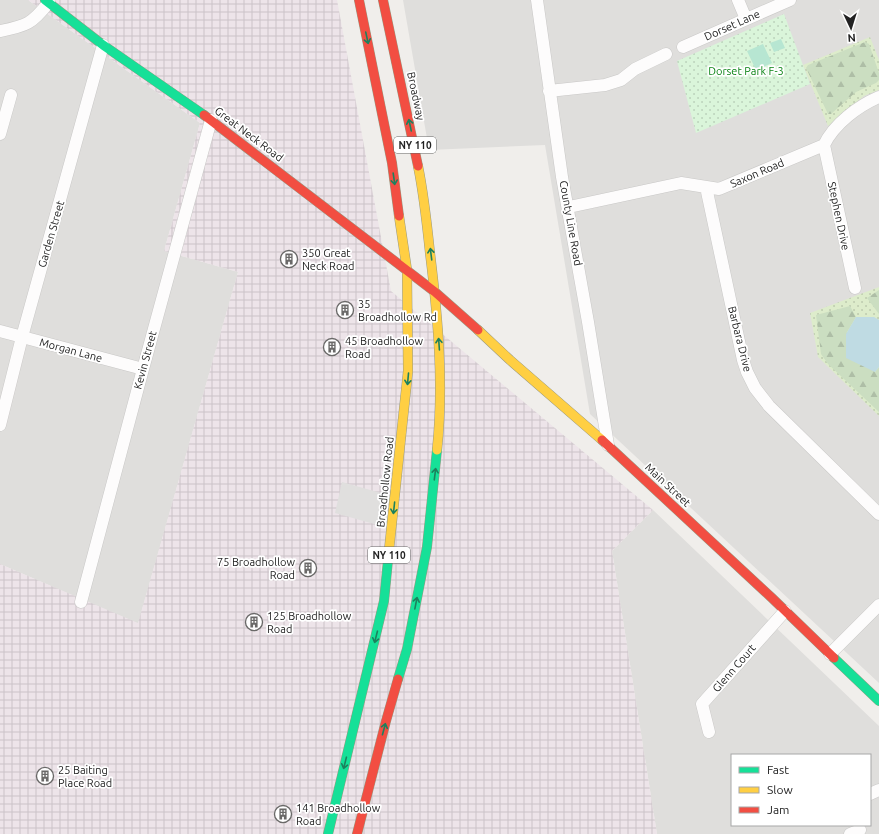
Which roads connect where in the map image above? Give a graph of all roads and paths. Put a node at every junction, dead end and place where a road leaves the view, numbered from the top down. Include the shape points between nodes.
1 (359, 0) edge
2 (383, 0) edge
3 (537, 0) edge
4 (738, 0) edge
5 (790, 0) edge
6 (47, 1) edge
7 (746, 19) junction
8 (0, 31) edge
9 (103, 45) junction
10 (683, 47) dead end
11 (666, 54) dead end
12 (549, 91) junction
13 (11, 95) dead end
14 (879, 97) edge
15 (211, 120) junction
16 (0, 134) edge
17 (824, 145) junction
18 (706, 187) junction
19 (569, 207) junction
20 (406, 270) junction
21 (855, 288) dead end
22 (436, 292) junction
23 (0, 331) edge
24 (22, 337) junction
25 (143, 369) junction
26 (0, 425) edge
27 (608, 445) junction
28 (879, 514) edge
29 (81, 602) dead end
30 (879, 605) edge
31 (785, 611) junction
32 (830, 654) junction
33 (879, 702) edge
34 (709, 732) dead end
35 (328, 834) edge
36 (357, 834) edge

1 -> 20 main road, NY 110 via 392,163
22 -> 2 main road, Broadway / NY 110 via 419,167
3 - 12 street, County Line Road
4 - 7 street
5 - 7 street, Dorset Lane
6 - 8 street via 38,17 24,26
6 - 9 main road, Great Neck Road
7 - 10 street, Dorset Lane
9 - 15 main road, Great Neck Road
9 - 24 street, Garden Street
11 - 12 street via 635,68 621,80 605,85
12 - 19 street, County Line Road
13 - 16 street
14 - 17 street via 835,128
15 - 20 main road, Great Neck Road
15 - 25 street, Kevin Street
17 - 18 street, Saxon Road via 719,189
17 - 21 street, Stephen Drive
18 - 19 street, Saxon Road via 681,183
18 - 28 street, Barbara Drive via 743,360 755,388 769,406
19 - 27 street, County Line Road
20 - 22 main road, Great Neck Road
20 -> 35 main road, Broadhollow Road / NY 110 via 408,371 384,601
22 - 27 main road, Main Street
36 -> 22 main road, NY 110 via 407,649 427,547 439,434 440,358
23 - 24 street, Morgan Lane
24 - 25 street, Morgan Lane
24 - 26 street, Garden Street
25 - 29 street, Kevin Street
27 - 31 main road, Main Street
30 - 32 street
31 - 32 main road, Main Street
31 - 34 street, Glenn Court via 702,704
32 - 33 main road, Main Street

